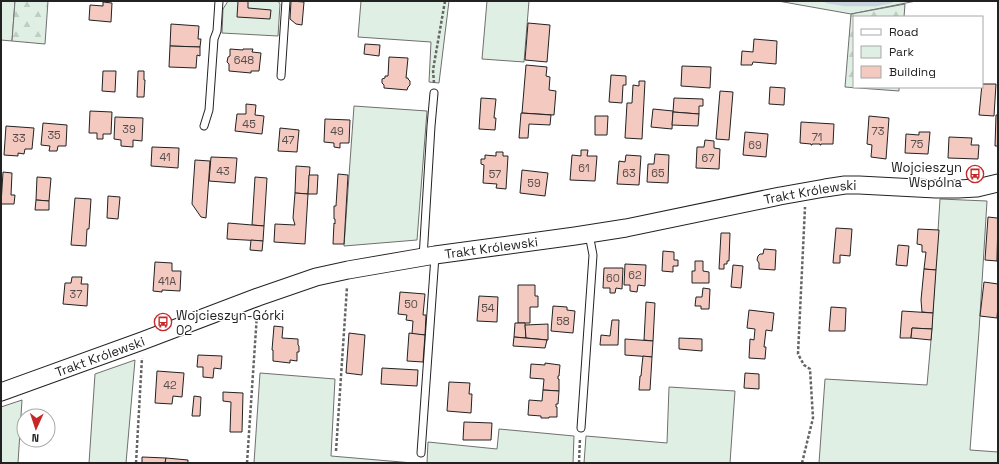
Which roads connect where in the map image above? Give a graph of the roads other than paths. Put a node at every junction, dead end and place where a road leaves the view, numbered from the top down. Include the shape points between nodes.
1 (220, 1) edge
2 (286, 1) edge
3 (281, 76) dead end
4 (434, 93) road end
5 (204, 126) dead end
6 (998, 183) edge
7 (589, 234) junction
8 (429, 257) junction
9 (1, 392) edge
10 (581, 428) road end
11 (421, 452) dead end

1 - 5 lane via 214,39 209,110
2 - 3 lane
4 - 8 lane
6 - 7 street, Trakt Królewski via 958,189 845,185
7 - 8 street, Trakt Królewski
7 - 10 lane via 593,255
8 - 9 street, Trakt Królewski via 348,270 316,278
8 - 11 lane

